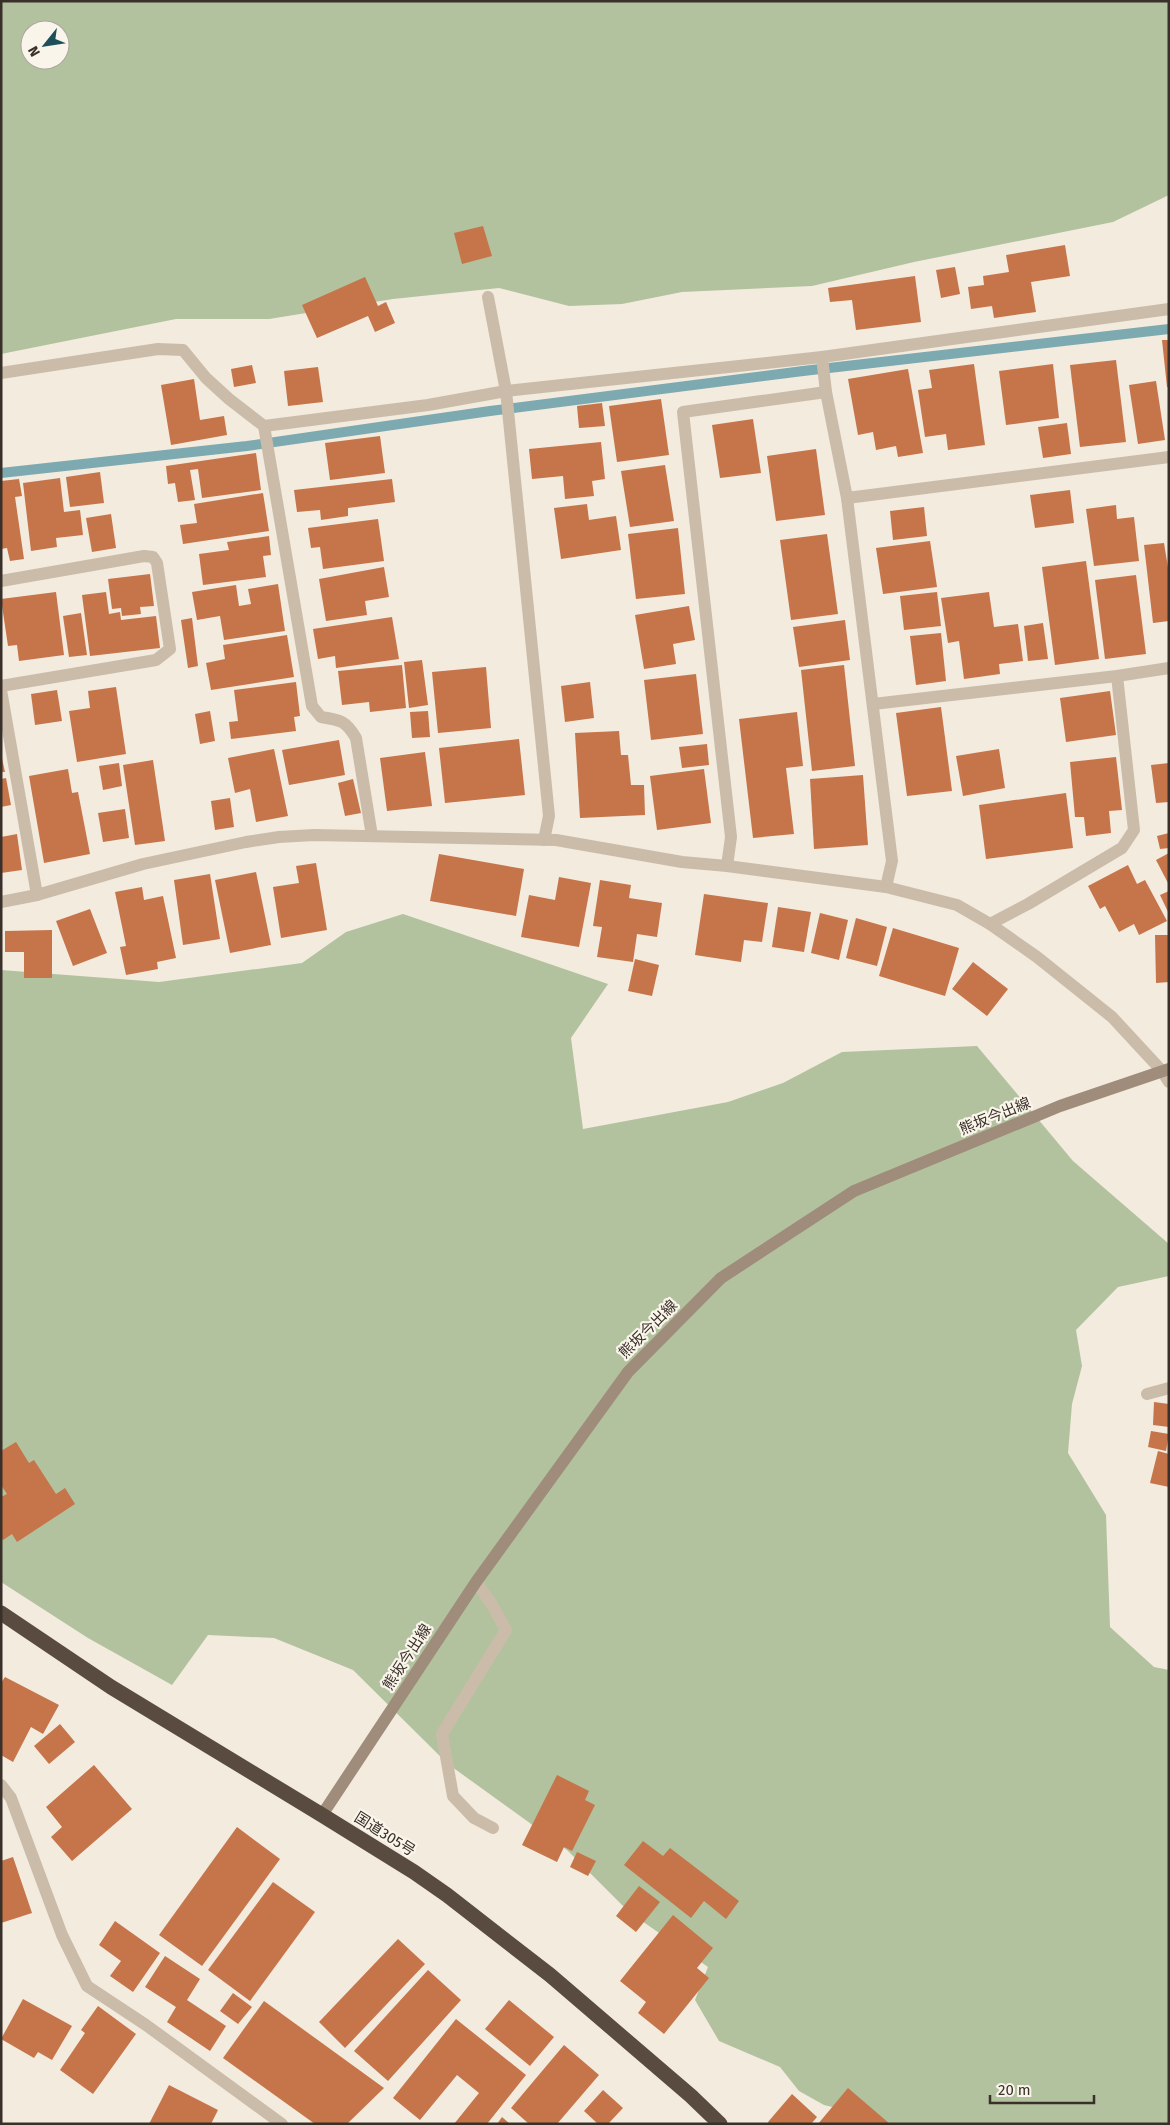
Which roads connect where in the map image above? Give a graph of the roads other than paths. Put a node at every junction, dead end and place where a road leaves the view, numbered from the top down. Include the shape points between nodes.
1 (488, 297) dead end
2 (1169, 309) edge
3 (822, 357) junction
4 (1, 373) edge
5 (506, 391) junction
6 (826, 392) junction
7 (264, 426) junction
8 (1169, 457) edge
9 (846, 498) junction
10 (1, 580) edge
11 (1169, 668) edge
12 (1117, 676) junction
13 (1, 686) edge
14 (1, 690) edge
15 (872, 704) junction
16 (372, 836) junction
17 (544, 840) junction
18 (727, 866) junction
19 (886, 887) junction
20 (37, 895) junction
21 (1, 902) edge
22 (990, 924) junction
23 (1166, 1074) edge
24 (1169, 1388) edge
25 (1147, 1394) dead end
26 (476, 1582) junction
27 (1, 1613) edge
28 (1, 1785) edge
29 (322, 1815) junction
30 (493, 1828) dead end
31 (282, 2124) edge
32 (720, 2124) edge

1 - 5 street
2 - 3 street
3 - 5 street
3 - 6 street
4 - 7 street via 158,349 183,350 229,400
5 - 7 street
5 - 17 street via 549,816
6 - 9 street
6 - 18 street via 683,412 731,837
7 - 16 street via 312,706 322,717 348,724 356,738
8 - 9 street
9 - 15 street
10 - 13 street via 153,557 157,563 170,649 156,660
11 - 12 street
12 - 15 street
12 - 22 street via 1134,830 1122,848
14 - 20 street
15 - 19 street via 892,860
16 - 17 street
16 - 20 street via 314,835 246,842 143,864
17 - 18 street
18 - 19 street
19 - 22 street via 957,905
20 - 21 street
22 - 23 street via 1112,1017
23 - 26 main road, 熊坂今出線 via 1060,1106 854,1191 721,1278 628,1372
24 - 25 street
26 - 29 main road, 熊坂今出線
26 - 30 street via 506,1630 442,1734 453,1796 474,1818
27 - 29 highway, 国道305号 via 111,1687
28 - 31 street via 11,1798 62,1936 87,1986
29 - 32 highway, 国道305号 via 441,1891 542,1969

